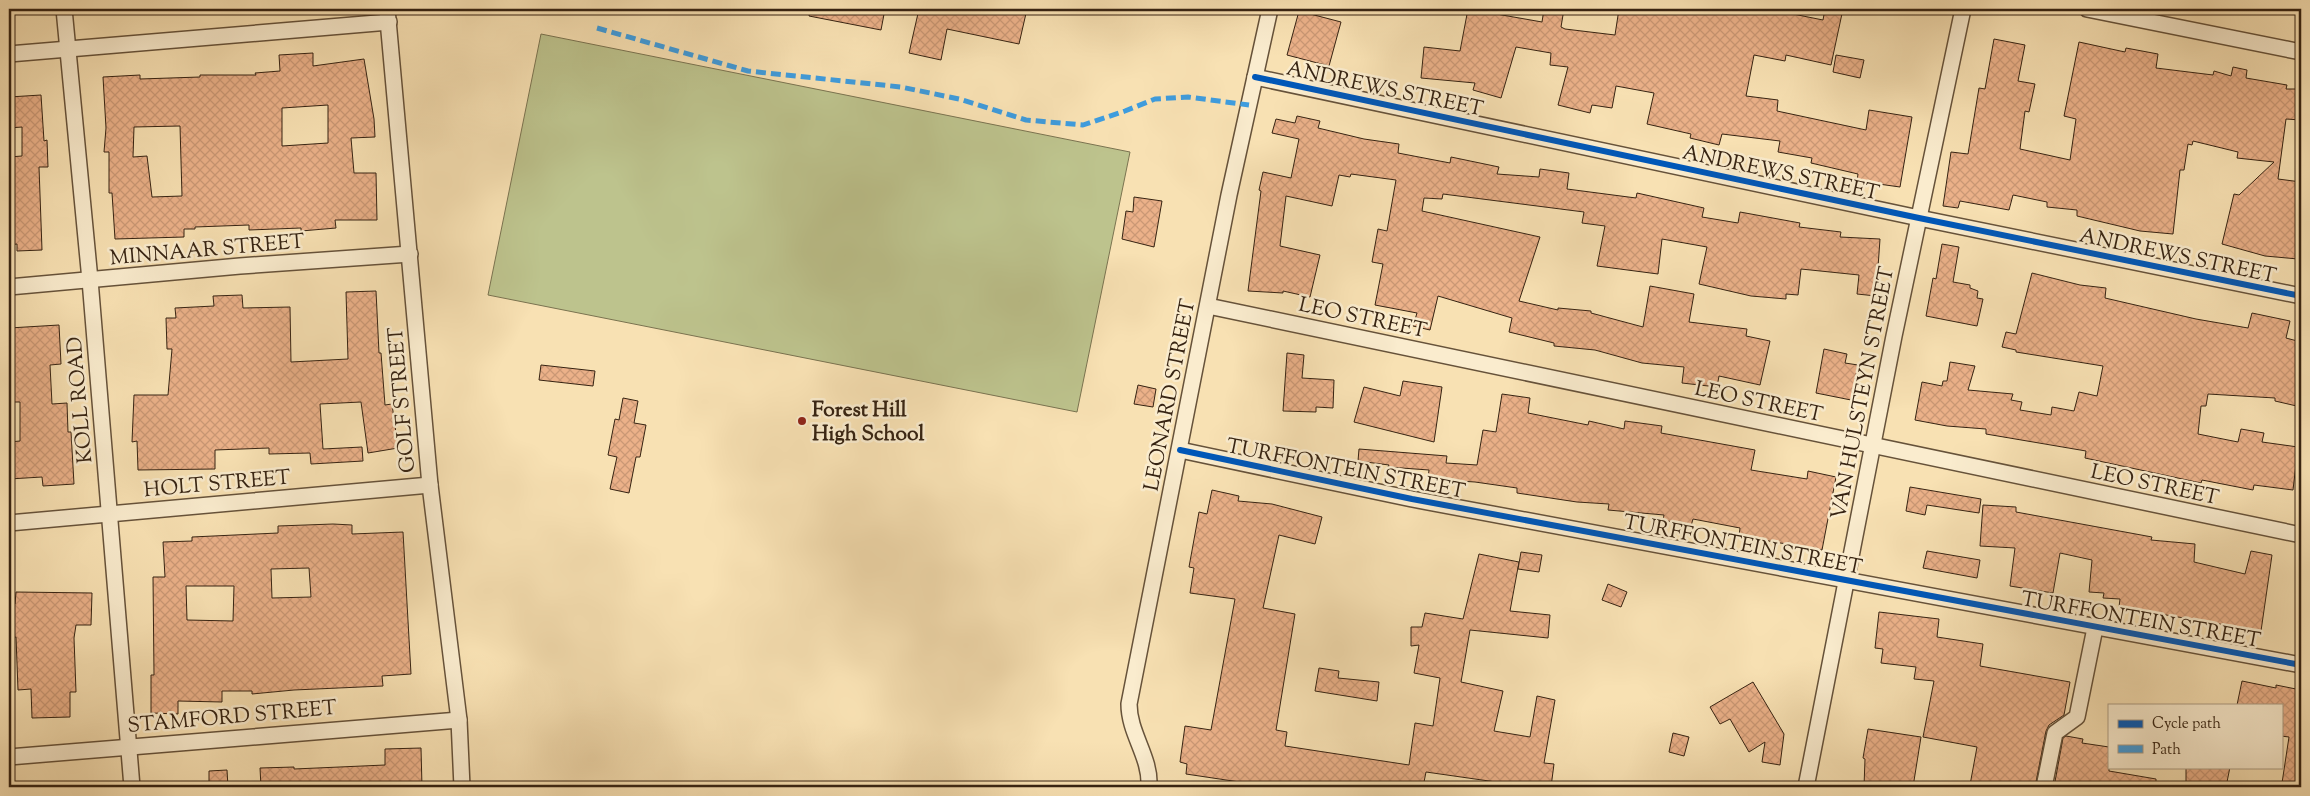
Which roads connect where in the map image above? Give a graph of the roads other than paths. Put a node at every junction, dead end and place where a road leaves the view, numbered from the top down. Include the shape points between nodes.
1 (64, 9) edge
2 (1270, 9) edge
3 (1963, 9) edge
4 (2087, 9) edge
5 (388, 15) edge
6 (68, 49) junction
7 (2301, 52) edge
8 (9, 54) edge
9 (1255, 77) junction
10 (1919, 218) junction
11 (410, 254) junction
12 (90, 280) junction
13 (9, 287) edge
14 (2301, 296) edge
15 (1208, 306) junction
16 (1873, 447) junction
17 (1180, 450) junction
18 (430, 485) junction
19 (110, 515) junction
20 (9, 523) edge
21 (2301, 535) edge
22 (1846, 579) junction
23 (2095, 628) junction
24 (2301, 665) edge
25 (459, 720) junction
26 (129, 746) junction
27 (9, 757) edge
28 (132, 787) edge
29 (462, 787) edge
30 (1149, 787) edge
31 (1806, 787) edge
32 (2044, 787) edge

1 - 6 street, KOLL ROAD
2 - 9 street, LEONARD STREET
3 - 10 street, VAN HULSTEYN STREET
4 - 7 street
5 - 6 street
5 - 11 street, GOLF STREET
6 - 8 street
6 - 12 street, KOLL ROAD
9 - 10 street, ANDREWS STREET
9 - 15 street, LEONARD STREET
10 - 14 street, ANDREWS STREET
10 - 16 street, VAN HULSTEYN STREET
11 - 12 street, MINNAAR STREET
11 - 18 street, GOLF STREET
12 - 13 street, MINNAAR STREET
12 - 19 street, KOLL ROAD
15 - 16 street, LEO STREET
15 - 17 street, LEONARD STREET
16 - 21 street, LEO STREET
16 - 22 street, VAN HULSTEYN STREET
17 - 22 street, TURFFONTEIN STREET via 1412,498
17 - 30 street, LEONARD STREET via 1129,704 1129,718 1148,766
18 - 19 street, HOLT STREET
18 - 25 street, GOLF STREET
19 - 20 street, HOLT STREET
19 - 26 street, KOLL ROAD
22 - 23 street, TURFFONTEIN STREET
22 - 31 street, VAN HULSTEYN STREET
23 - 24 street, TURFFONTEIN STREET
23 - 32 street via 2077,717 2055,733
25 - 26 street, STAMFORD STREET
25 - 29 street, GOLF STREET
26 - 27 street, STAMFORD STREET
26 - 28 street, KOLL ROAD

